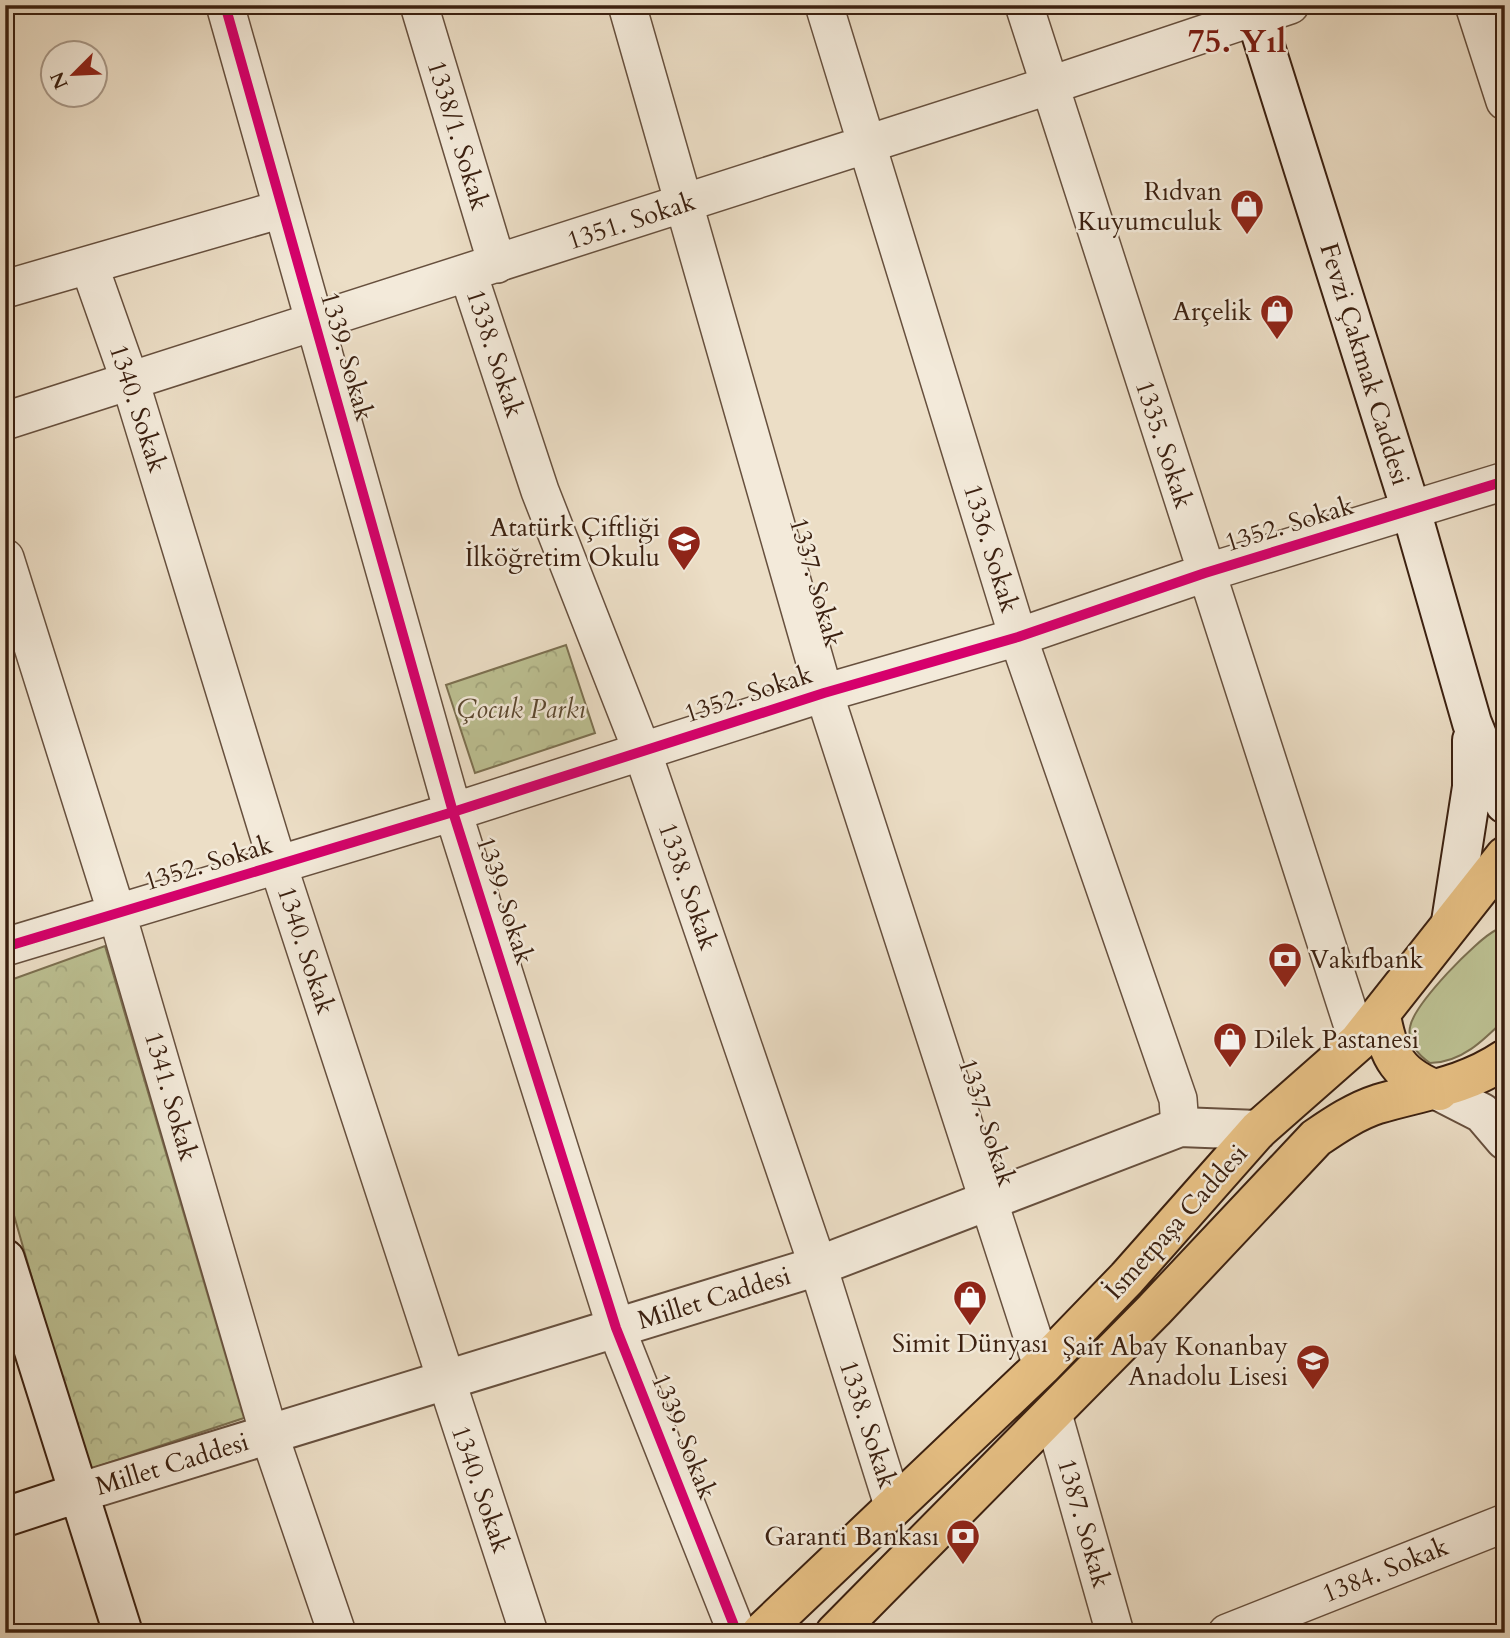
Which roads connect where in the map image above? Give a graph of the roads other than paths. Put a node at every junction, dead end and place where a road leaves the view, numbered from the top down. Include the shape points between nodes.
1 (225, 5) edge
2 (419, 5) edge
3 (627, 5) edge
4 (824, 5) edge
5 (1024, 5) edge
6 (1474, 5) edge
7 (1266, 9) edge
8 (1048, 86) junction
9 (1505, 101) edge
10 (869, 144) junction
11 (685, 204) junction
12 (282, 209) junction
13 (89, 265) junction
14 (483, 269) junction
15 (5, 289) edge
16 (313, 322) junction
17 (130, 381) junction
18 (5, 421) edge
19 (1505, 481) edge
20 (1410, 510) junction
21 (5, 558) edge
22 (1205, 573) junction
23 (1018, 637) junction
24 (824, 693) junction
25 (1472, 723) junction
26 (642, 751) junction
27 (1505, 804) edge
28 (453, 812) junction
29 (1505, 856) edge
30 (278, 865) junction
31 (117, 914) junction
32 (1451, 922) junction
33 (5, 947) edge
34 (1369, 1029) junction
35 (1505, 1059) edge
36 (1439, 1091) junction
37 (1180, 1127) junction
38 (1258, 1130) junction
39 (1505, 1140) edge
40 (989, 1201) junction
41 (5, 1259) edge
42 (818, 1266) junction
43 (616, 1328) junction
44 (1042, 1366) junction
45 (444, 1381) junction
46 (1053, 1414) junction
47 (269, 1434) junction
48 (81, 1492) junction
49 (893, 1505) junction
50 (5, 1517) edge
51 (1505, 1523) edge
52 (123, 1633) edge
53 (337, 1633) edge
54 (529, 1633) edge
55 (737, 1633) edge
56 (761, 1633) edge
57 (835, 1633) edge
58 (1115, 1633) edge
59 (1227, 1633) edge

1 - 12 street, 1339. Sokak
2 - 14 street, 1338/1. Sokak
3 - 11 street, 1337. Sokak
4 - 10 street, 1336. Sokak
5 - 8 street, 1335. Sokak
6 - 9 street
7 - 8 street, 1351. Sokak
7 - 20 main road, Fevzi Çakmak Caddesi
8 - 10 street, 1351. Sokak
8 - 22 street, 1335. Sokak
10 - 11 street, 1351. Sokak
10 - 23 street, 1336. Sokak
11 - 14 street, 1351. Sokak
11 - 24 street, 1337. Sokak
12 - 13 street
12 - 16 street, 1339. Sokak
13 - 15 street
13 - 17 street, 1340. Sokak
14 - 16 street, 1351. Sokak
14 - 26 street, 1338. Sokak via 540,491
16 - 17 street, 1351. Sokak
16 - 28 street, 1339. Sokak
17 - 18 street, 1351. Sokak
17 - 30 street, 1340. Sokak
19 - 20 street, 1352. Sokak
20 - 22 street, 1352. Sokak
20 - 25 main road, Fevzi Çakmak Caddesi
21 - 31 street, 1341. Sokak
22 - 23 street, 1352. Sokak
22 - 34 street, 1335. Sokak via 1346,997
23 - 24 street, 1352. Sokak
23 - 37 street, 1336. Sokak via 1178,1100
24 - 26 street, 1352. Sokak
24 - 40 street, 1337. Sokak
25 - 27 main road, Fevzi Çakmak Caddesi
25 - 32 main road, Fevzi Çakmak Caddesi via 1472,787
26 - 28 street, 1352. Sokak
26 - 42 street, 1338. Sokak
28 - 30 street, 1352. Sokak
28 - 43 street, 1339. Sokak
29 - 32 main road, İsmetpaşa Caddesi
30 - 31 street, 1352. Sokak
30 - 45 street, 1340. Sokak
31 - 33 street, 1352. Sokak
31 - 47 street, 1341. Sokak
32 - 34 main road, İsmetpaşa Caddesi
34 - 36 main road via 1386,1043 1401,1071
34 - 38 main road, İsmetpaşa Caddesi
35 - 36 main road, İsmetpaşa Caddesi via 1481,1075
36 - 39 main road via 1482,1113
36 - 46 main road, İsmetpaşa Caddesi via 1376,1105 1316,1138
37 - 38 main road, Millet Caddesi
37 - 40 main road, Millet Caddesi
38 - 44 main road, İsmetpaşa Caddesi
40 - 42 main road, Millet Caddesi
40 - 44 street, 1337. Sokak
41 - 48 main road
42 - 43 main road, Millet Caddesi
42 - 49 street, 1338. Sokak
43 - 45 main road, Millet Caddesi
43 - 55 street, 1339. Sokak
44 - 49 main road, İsmetpaşa Caddesi
45 - 47 main road, Millet Caddesi
45 - 54 street, 1340. Sokak
46 - 57 main road, İsmetpaşa Caddesi
46 - 58 street, 1387. Sokak
47 - 48 main road, Millet Caddesi
47 - 53 street, 1341. Sokak
48 - 50 main road, Millet Caddesi
48 - 52 main road
49 - 56 main road, İsmetpaşa Caddesi
51 - 59 street, 1384. Sokak

